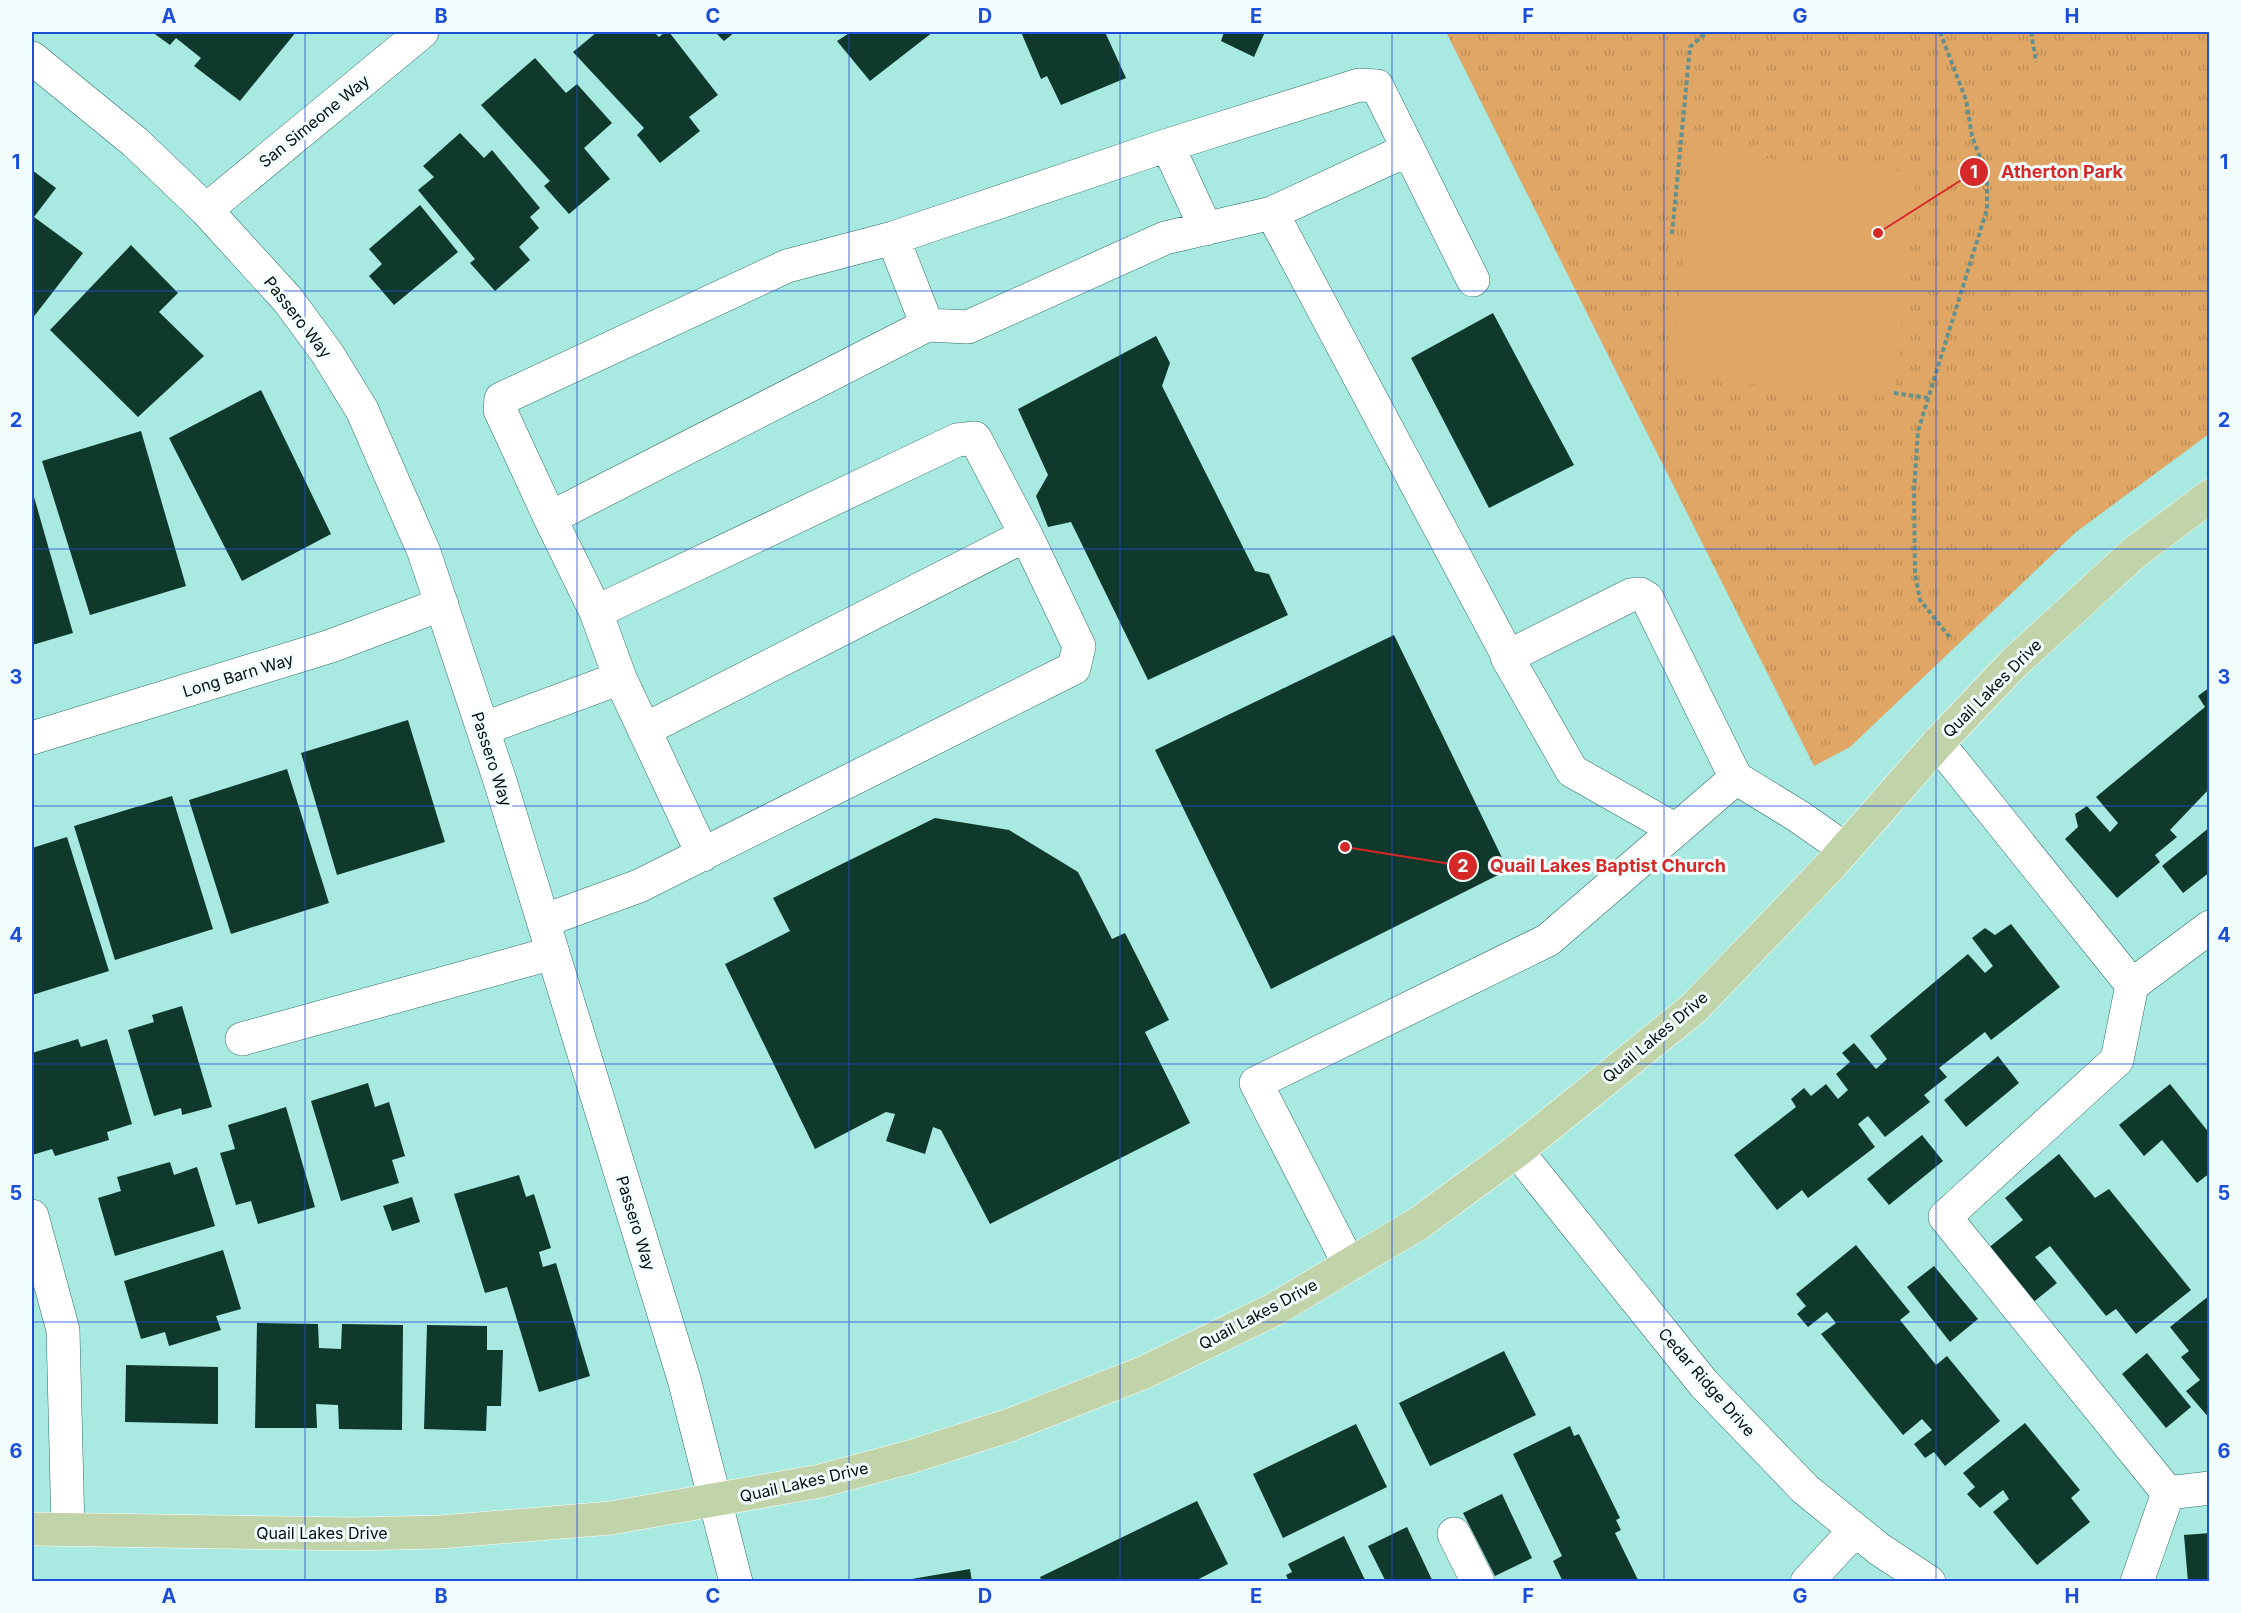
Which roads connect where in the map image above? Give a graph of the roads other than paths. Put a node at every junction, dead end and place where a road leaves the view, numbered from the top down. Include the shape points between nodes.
1 (422, 32) edge
2 (32, 58) edge
3 (1168, 146) junction
4 (1407, 150) junction
5 (206, 210) junction
6 (1272, 213) junction
7 (1206, 229) junction
8 (893, 238) junction
9 (1473, 280) dead end
10 (927, 326) junction
11 (2210, 496) edge
12 (550, 518) junction
13 (1026, 535) junction
14 (442, 604) junction
15 (596, 612) junction
16 (1508, 656) junction
17 (620, 678) junction
18 (483, 729) junction
19 (644, 730) junction
20 (32, 738) edge
21 (1938, 743) junction
22 (1736, 778) junction
23 (1676, 830) junction
24 (1845, 849) junction
25 (703, 855) junction
26 (543, 921) junction
27 (2210, 927) edge
28 (553, 953) junction
29 (2132, 985) junction
30 (242, 1039) dead end
31 (1517, 1151) junction
32 (32, 1216) edge
33 (1349, 1264) junction
34 (2210, 1488) edge
35 (2168, 1493) junction
36 (714, 1501) junction
37 (32, 1529) edge
38 (68, 1529) junction
39 (1855, 1530) junction
40 (1454, 1534) dead end
41 (736, 1581) edge
42 (1478, 1581) edge
43 (1807, 1581) edge
44 (1929, 1581) edge
45 (2137, 1581) edge

1 - 5 street, San Simeone Way
2 - 5 street, Passero Way via 135,142
3 - 4 street via 1359,85 1377,86
3 - 7 street
3 - 8 street
4 - 6 street
4 - 9 street
5 - 14 street, Passero Way via 288,300 362,410 424,552
6 - 7 street
6 - 16 street
7 - 10 street via 1165,238 968,327
8 - 10 street
8 - 12 street via 787,266 501,399 500,410
10 - 12 street
11 - 21 main road, Quail Lakes Drive via 2133,553 2014,663
12 - 15 street
13 - 15 street via 975,438 957,440
13 - 19 street
13 - 25 street via 1079,646 1074,668
14 - 18 street, Passero Way
14 - 20 street, Long Barn Way via 331,646
15 - 17 street
16 - 22 street via 1631,595 1647,597
16 - 23 street via 1572,771
17 - 18 street
17 - 19 street
18 - 26 street, Passero Way
19 - 25 street
21 - 24 main road, Quail Lakes Drive
21 - 29 street
22 - 23 street
22 - 24 street
23 - 33 street via 1548,940 1256,1083
24 - 31 main road, Quail Lakes Drive via 1694,1008
25 - 26 street via 639,886
26 - 28 street, Passero Way
27 - 29 street
28 - 30 street
28 - 36 street, Passero Way via 684,1379
29 - 35 street via 2117,1060 1945,1217
31 - 33 main road, Quail Lakes Drive via 1419,1223
31 - 39 street, Cedar Ridge Drive via 1704,1384 1805,1490
32 - 38 street via 63,1330
33 - 36 main road, Quail Lakes Drive via 1275,1309 1145,1372 1010,1425 820,1481
34 - 35 street
35 - 45 street
36 - 38 main road, Quail Lakes Drive via 611,1518 440,1532
36 - 41 street, Passero Way
37 - 38 main road, Quail Lakes Drive
39 - 43 street
39 - 44 street, Cedar Ridge Drive
40 - 42 street

